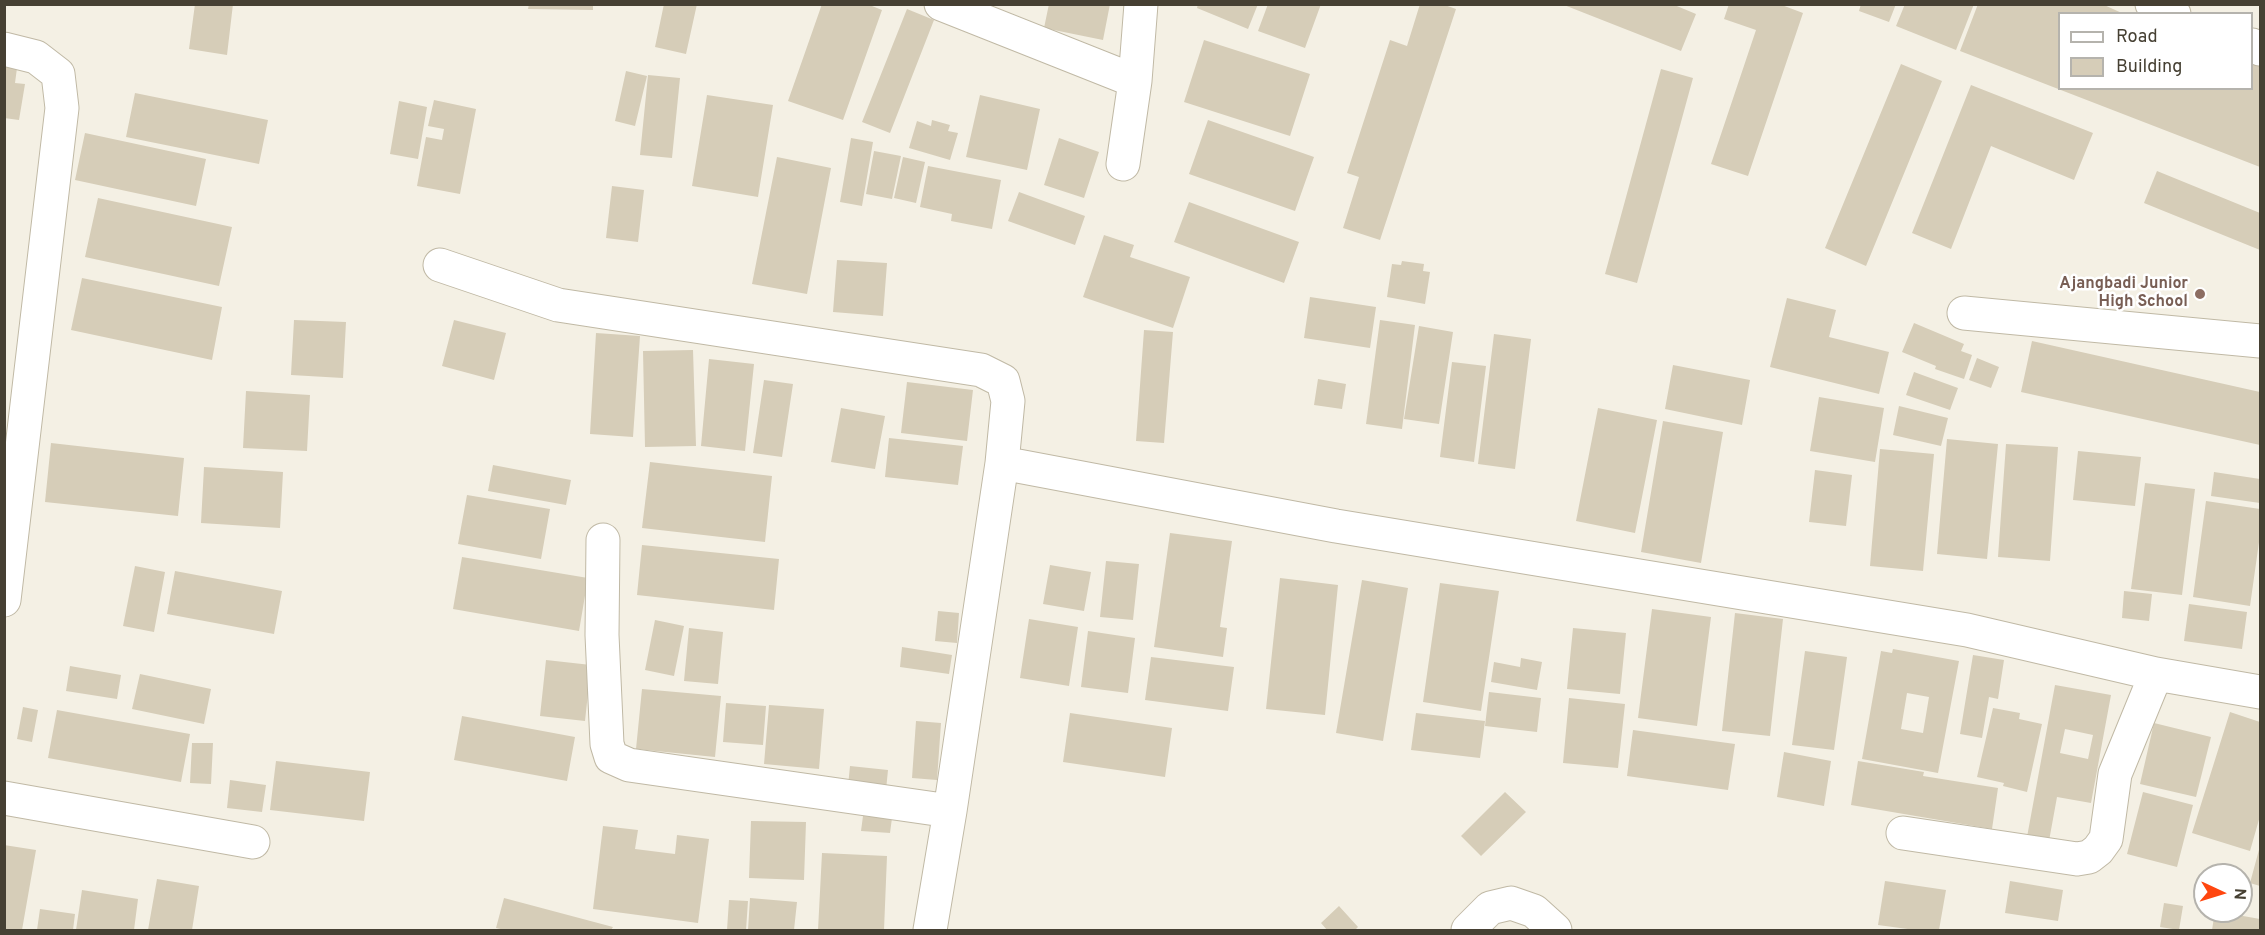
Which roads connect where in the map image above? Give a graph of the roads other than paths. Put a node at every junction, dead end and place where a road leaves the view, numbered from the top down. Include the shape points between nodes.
1 (941, 4) edge
2 (1140, 4) edge
3 (2152, 4) edge
4 (2170, 12) edge
5 (4, 49) edge
6 (1135, 81) junction
7 (1123, 164) dead end
8 (440, 265) dead end
9 (1964, 313) dead end
10 (2260, 341) edge
11 (1002, 463) junction
12 (603, 540) dead end
13 (4, 600) edge
14 (2156, 674) junction
15 (2260, 692) edge
16 (4, 798) edge
17 (950, 811) junction
18 (1903, 833) dead end
19 (253, 842) dead end
20 (930, 930) edge
21 (1468, 930) edge
22 (1555, 930) edge

1 - 6 street
2 - 6 street
3 - 4 street
5 - 13 street via 36,57 58,74 62,108
6 - 7 street
8 - 11 street via 558,305 981,370 1003,381 1008,401
9 - 10 street
11 - 14 street via 1336,526 1967,630
11 - 17 street
12 - 17 street via 602,634 610,757 629,765
14 - 15 street
14 - 18 street via 2115,774 2106,839 2089,857 2077,859
16 - 19 street
17 - 20 street
21 - 22 street via 1490,908 1511,903 1534,911

